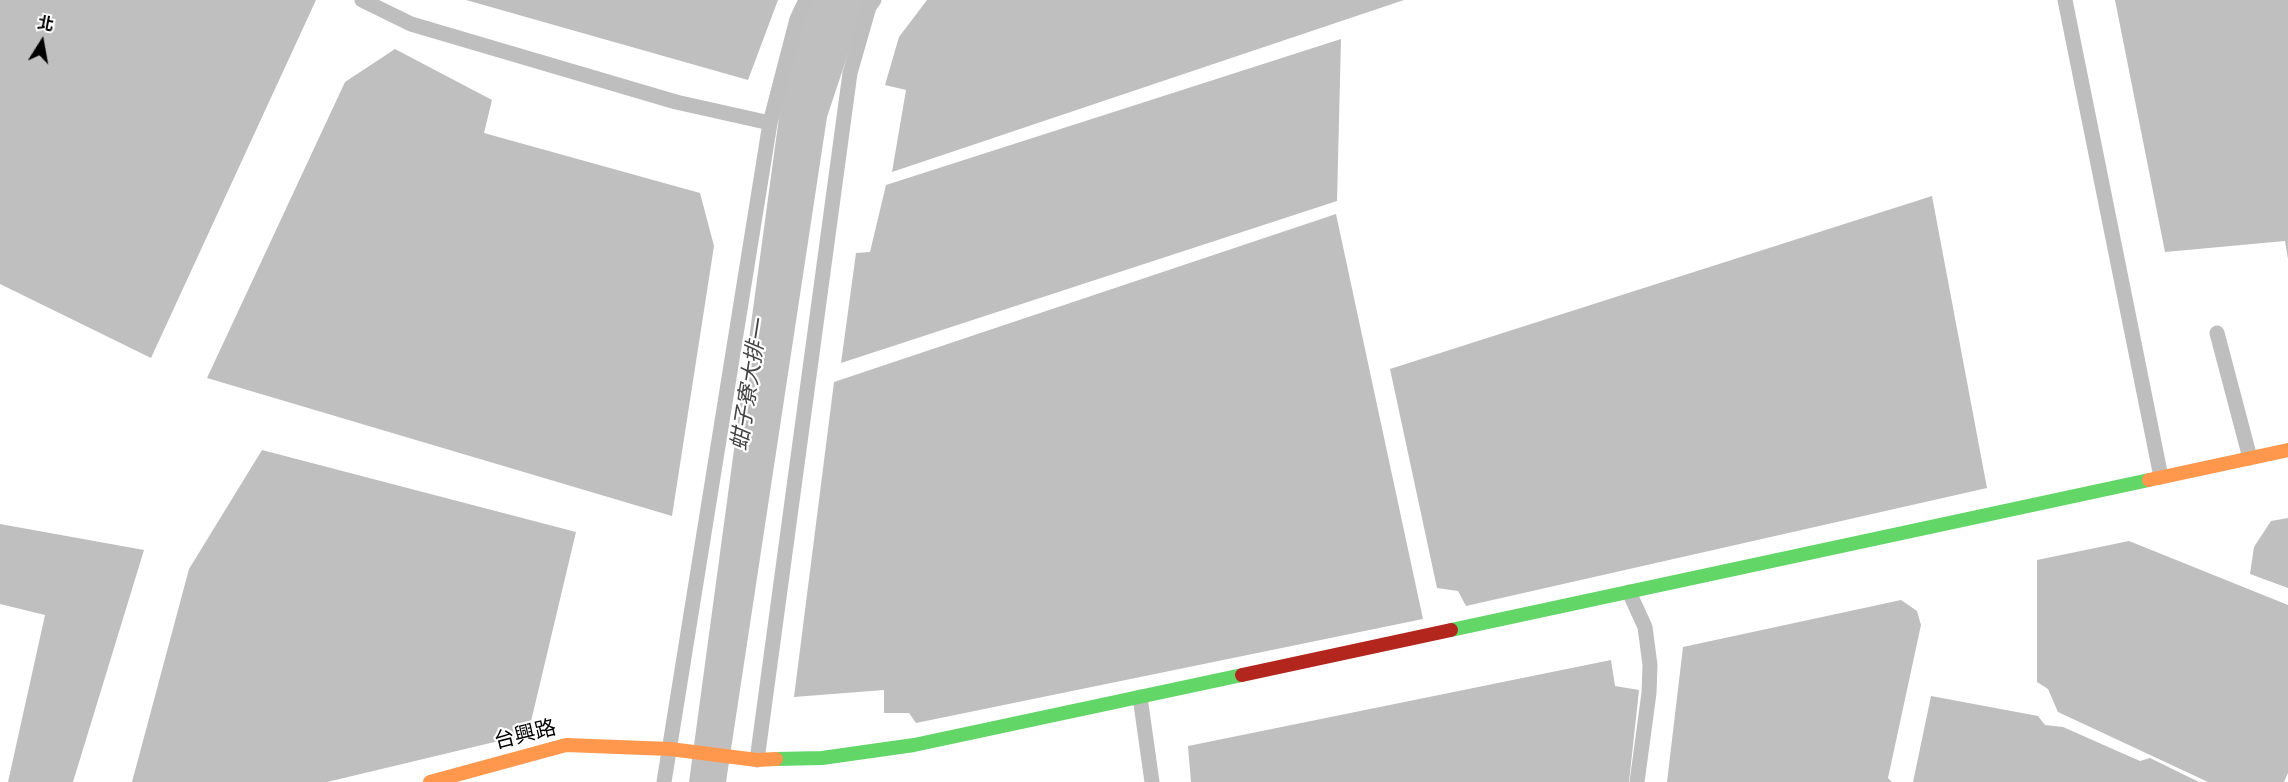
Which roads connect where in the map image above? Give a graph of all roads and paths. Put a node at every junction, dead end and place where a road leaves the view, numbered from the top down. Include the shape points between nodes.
1 (362, 0) edge
2 (806, 0) edge
3 (874, 0) edge
4 (2065, 0) edge
5 (770, 123) junction
6 (2217, 333) dead end
7 (2288, 450) edge
8 (2250, 458) junction
9 (2161, 477) junction
10 (1629, 592) junction
11 (1140, 697) junction
12 (669, 749) junction
13 (757, 760) junction
14 (430, 782) edge
15 (664, 782) edge
16 (1152, 782) edge
17 (1637, 782) edge

1 - 5 lane via 411,24 676,102
2 - 5 lane via 797,19
3 - 13 lane via 850,74
4 - 9 lane
5 - 12 lane
6 - 8 lane
7 - 8 street, 台興路
8 - 9 street, 台興路
9 - 10 street, 台興路
10 - 11 street, 台興路
10 - 17 lane via 1645,627 1650,665
11 - 13 street, 台興路 via 914,745 822,758
11 - 16 lane
12 - 13 street, 台興路
12 - 14 street, 台興路 via 566,745
12 - 15 lane

